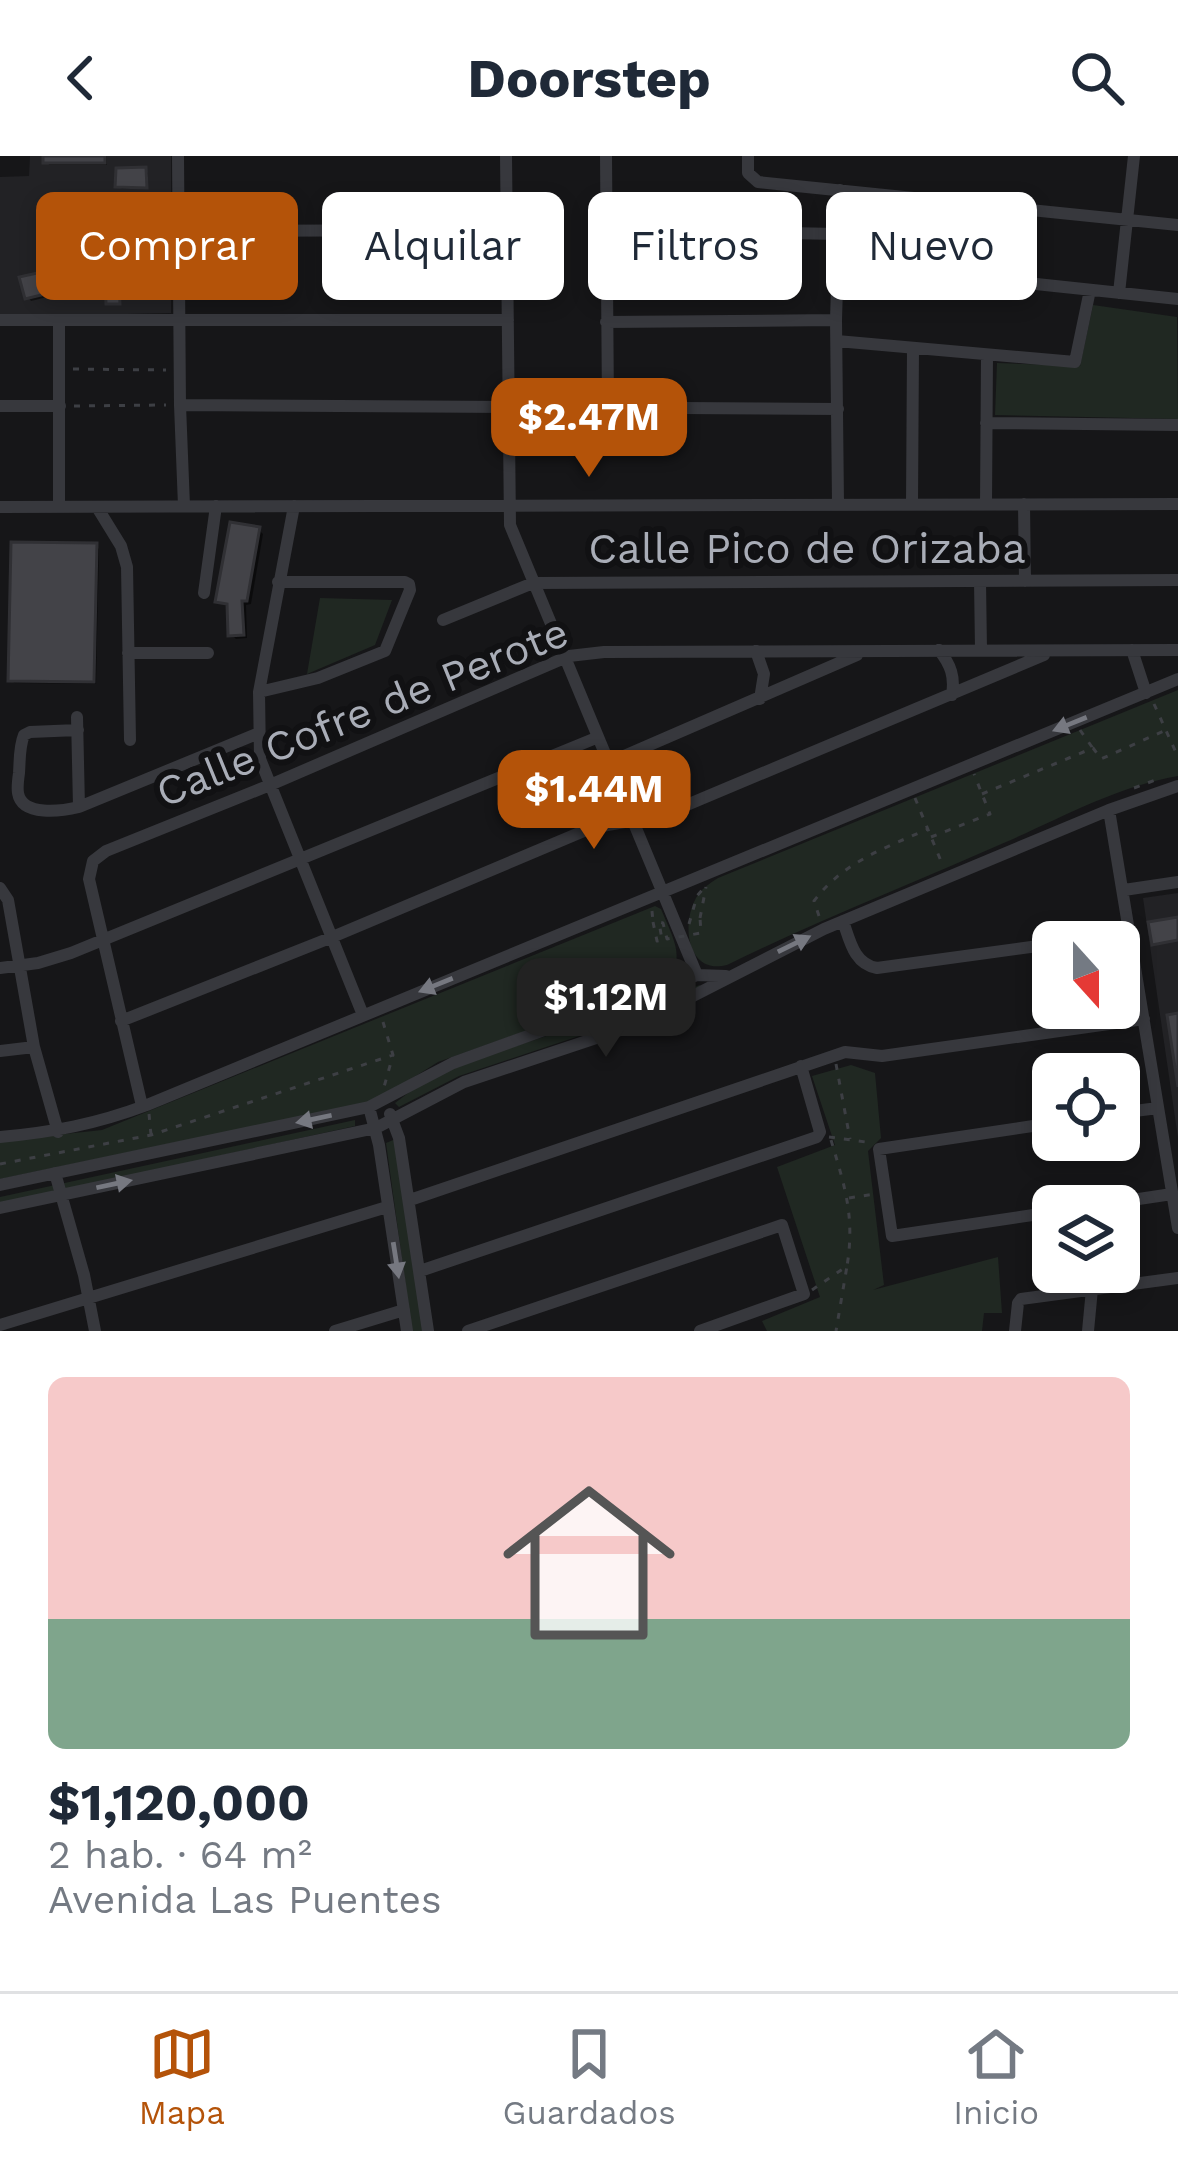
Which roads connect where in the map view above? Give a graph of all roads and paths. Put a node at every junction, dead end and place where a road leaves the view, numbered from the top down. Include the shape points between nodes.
1 (178, 156) edge
2 (506, 156) edge
3 (606, 156) edge
4 (748, 156) edge
5 (1134, 156) edge
6 (840, 190) joint
7 (178, 192) edge
8 (507, 192) edge
9 (606, 192) edge
10 (1126, 220) junction
11 (1178, 225) edge
12 (1037, 284) edge
13 (1090, 290) junction
14 (1119, 293) junction
15 (1178, 299) edge
16 (179, 300) edge
17 (508, 300) edge
18 (606, 300) edge
19 (836, 300) edge
20 (179, 319) junction
21 (0, 320) edge
22 (508, 320) junction
23 (836, 320) junction
24 (59, 321) junction
25 (606, 322) junction
26 (837, 341) junction
27 (913, 349) junction
28 (987, 356) junction
29 (60, 369) junction
30 (179, 370) junction
31 (180, 405) junction
32 (0, 406) edge
33 (60, 406) junction
34 (509, 407) junction
35 (608, 407) junction
36 (838, 410) junction
37 (986, 423) junction
38 (1178, 425) edge
39 (508, 503) junction
40 (838, 503) junction
41 (912, 503) junction
42 (986, 504) junction
43 (1024, 504) junction
44 (1178, 504) edge
45 (184, 506) junction
46 (216, 506) junction
47 (294, 506) junction
48 (0, 507) edge
49 (59, 507) junction
50 (97, 507) junction
51 (1025, 580) junction
52 (1178, 580) edge
53 (980, 581) junction
54 (278, 582) junction
55 (533, 583) junction
56 (204, 593) dead end
57 (443, 620) dead end
58 (939, 650) junction
59 (981, 650) junction
60 (1132, 650) junction
61 (1178, 650) edge
62 (756, 651) junction
63 (863, 652) junction
64 (1052, 652) junction
65 (128, 653) junction
66 (208, 653) dead end
67 (562, 657) junction
68 (1178, 680) edge
69 (259, 692) junction
70 (952, 695) junction
71 (1149, 696) junction
72 (760, 699) junction
73 (1079, 729) dead end
74 (1166, 730) junction
75 (260, 734) junction
76 (596, 738) junction
77 (130, 740) dead end
78 (1093, 748) junction
79 (1178, 757) edge
80 (608, 763) junction
81 (973, 772) dead end
82 (270, 785) junction
83 (1178, 786) edge
84 (982, 794) junction
85 (914, 796) dead end
86 (79, 807) junction
87 (1109, 810) junction
88 (631, 821) junction
89 (928, 830) junction
90 (931, 837) junction
91 (298, 861) junction
92 (944, 868) dead end
93 (1178, 881) edge
94 (2, 890) edge
95 (1124, 890) junction
96 (663, 893) junction
97 (651, 907) dead end
98 (820, 920) dead end
99 (843, 921) junction
100 (1129, 921) edge
101 (652, 922) dead end
102 (331, 938) junction
103 (103, 940) junction
104 (1032, 947) edge
105 (678, 948) dead end
106 (693, 951) dead end
107 (19, 966) junction
108 (0, 968) edge
109 (697, 975) junction
110 (729, 976) junction
111 (1140, 992) edge
112 (363, 1015) junction
113 (382, 1017) dead end
114 (1144, 1019) junction
115 (121, 1022) junction
116 (34, 1047) junction
117 (0, 1051) edge
118 (393, 1055) junction
119 (834, 1056) junction
120 (802, 1066) junction
121 (386, 1100) junction
122 (144, 1106) junction
123 (369, 1107) junction
124 (1158, 1108) junction
125 (1140, 1110) edge
126 (392, 1120) junction
127 (1178, 1124) edge
128 (1032, 1126) edge
129 (1161, 1126) junction
130 (376, 1128) junction
131 (58, 1132) junction
132 (151, 1135) junction
133 (824, 1135) junction
134 (0, 1137) edge
135 (850, 1139) junction
136 (879, 1147) junction
137 (152, 1148) dead end
138 (0, 1164) edge
139 (55, 1173) junction
140 (0, 1185) edge
141 (884, 1192) junction
142 (1172, 1194) junction
143 (62, 1196) junction
144 (847, 1198) junction
145 (1140, 1199) edge
146 (410, 1200) junction
147 (387, 1207) junction
148 (0, 1208) edge
149 (1032, 1215) edge
150 (1178, 1228) edge
151 (848, 1266) junction
152 (420, 1270) junction
153 (1178, 1278) edge
154 (1140, 1283) edge
155 (805, 1292) junction
156 (1065, 1293) edge
157 (1092, 1293) edge
158 (88, 1299) junction
159 (404, 1310) junction
160 (0, 1325) edge
161 (95, 1331) edge
162 (335, 1331) edge
163 (407, 1331) edge
164 (428, 1331) edge
165 (468, 1331) edge
166 (700, 1331) edge
167 (836, 1331) edge
168 (1016, 1331) edge
169 (1088, 1331) edge

1 - 7 street
2 - 8 street
3 - 9 street
4 - 6 street via 758,182
5 - 10 street
6 - 10 street
10 - 11 street
10 - 14 street
12 - 13 street
13 - 14 street
13 - 28 street via 1075,362
14 - 15 street
16 - 20 street
17 - 22 street
18 - 25 street
19 - 23 street
20 - 22 street
20 - 24 street
20 - 30 street
21 - 24 street
22 - 34 street
23 - 25 street
23 - 26 street
24 - 29 street
25 - 35 street
26 - 27 street
26 - 36 street
27 - 28 street
27 - 41 street
28 - 37 street
29 - 30 path
29 - 33 street
30 - 31 street
31 - 33 path
31 - 34 street
31 - 45 street
32 - 33 street
33 - 49 street
34 - 35 street
34 - 39 street
35 - 36 street
36 - 40 street
37 - 38 street
37 - 42 street
39 - 40 street
39 - 47 street
39 - 55 street
40 - 41 street
41 - 42 street
42 - 43 street
43 - 44 street
43 - 51 street
45 - 46 street
45 - 50 street
46 - 47 street
46 - 56 street
47 - 54 street
48 - 49 street
49 - 50 street
50 - 65 street via 125,558
51 - 52 street, Calle Pico de Orizaba
51 - 53 street, Calle Pico de Orizaba
53 - 55 street, Calle Pico de Orizaba
53 - 59 street
54 - 69 street
54 - 69 street via 405,582 410,590 385,651
55 - 57 street, Calle Pico de Orizaba
55 - 67 street
58 - 59 street, Calle Cofre de Perote
58 - 63 street, Calle Cofre de Perote
58 - 70 street via 951,667
59 - 64 street, Calle Cofre de Perote
60 - 61 street, Calle Cofre de Perote
60 - 64 street, Calle Cofre de Perote
60 - 71 street
62 - 63 street, Calle Cofre de Perote
62 - 67 street, Calle Cofre de Perote
62 - 72 street via 765,684
63 - 72 street
64 - 70 street
65 - 66 street
65 - 77 street
67 - 76 street
67 - 82 street, Calle Cofre de Perote
68 - 71 street
69 - 75 street
70 - 88 street via 658,817
71 - 74 path
71 -> 96 street
72 - 80 street
73 - 78 path
74 - 78 path via 1101,759
74 - 79 path
75 - 82 street
75 - 86 street
76 - 80 street
76 - 91 street
78 - 84 path
80 - 88 street
81 - 84 path
82 - 91 street
82 - 103 street, Calle Cofre de Perote via 97,856 89,879
83 - 87 street
84 - 90 path via 990,814
85 - 89 path
86 - 86 street via 78,723 24,734 22,803
87 - 95 street
87 - 99 street
88 - 96 street
88 - 102 street via 591,828
89 - 90 path
89 - 98 path via 862,857 826,885 814,901
90 - 92 path
91 - 102 street
91 - 103 street
93 - 95 street
94 - 107 street
95 - 100 street
96 - 109 street
96 -> 112 street
97 - 105 path via 661,909
99 - 104 street via 853,951 877,968
110 -> 99 street
101 - 106 path, bridge via 657,941 659,922 667,939 701,933 706,886 688,918
102 - 112 street
102 - 115 street
103 - 107 street
103 - 115 street, Calle Cofre de Perote
107 - 108 street
107 - 116 street
109 - 110 street
109 - 121 street via 453,1063
110 - 126 street via 638,1024 464,1082
111 - 114 street
112 - 122 street
113 - 118 path
114 - 119 street via 880,1057
114 - 124 street
115 - 122 street, Calle Cofre de Perote
116 - 117 street
116 - 131 street
118 - 121 path
118 - 132 path
119 - 120 street
119 - 135 path
120 - 133 street
120 - 146 street
121 - 123 street
121 - 126 street
122 - 131 street
122 - 132 path
123 - 130 street
123 -> 139 street
124 - 125 street
124 - 129 street
126 - 130 street
126 - 146 street
127 - 129 street
128 - 136 street
129 - 142 street
143 -> 130 street
130 - 147 street
131 - 134 street
132 - 137 path
132 - 138 path
133 - 135 path
133 - 144 path
133 - 152 street
135 - 136 path
136 - 141 street
139 - 140 street
139 - 143 street
141 - 144 path
141 - 149 street via 892,1236
142 - 145 street
142 - 150 street
143 - 148 street
143 - 158 street
144 - 151 path
146 - 152 street
147 - 158 street
147 -> 159 street
151 - 155 path
151 - 167 path
152 - 164 street
153 - 154 street
155 - 165 street via 782,1225
155 - 166 street
156 - 168 street via 1019,1300
157 - 169 street
158 - 160 street
158 - 161 street
159 - 162 street
159 - 163 street

